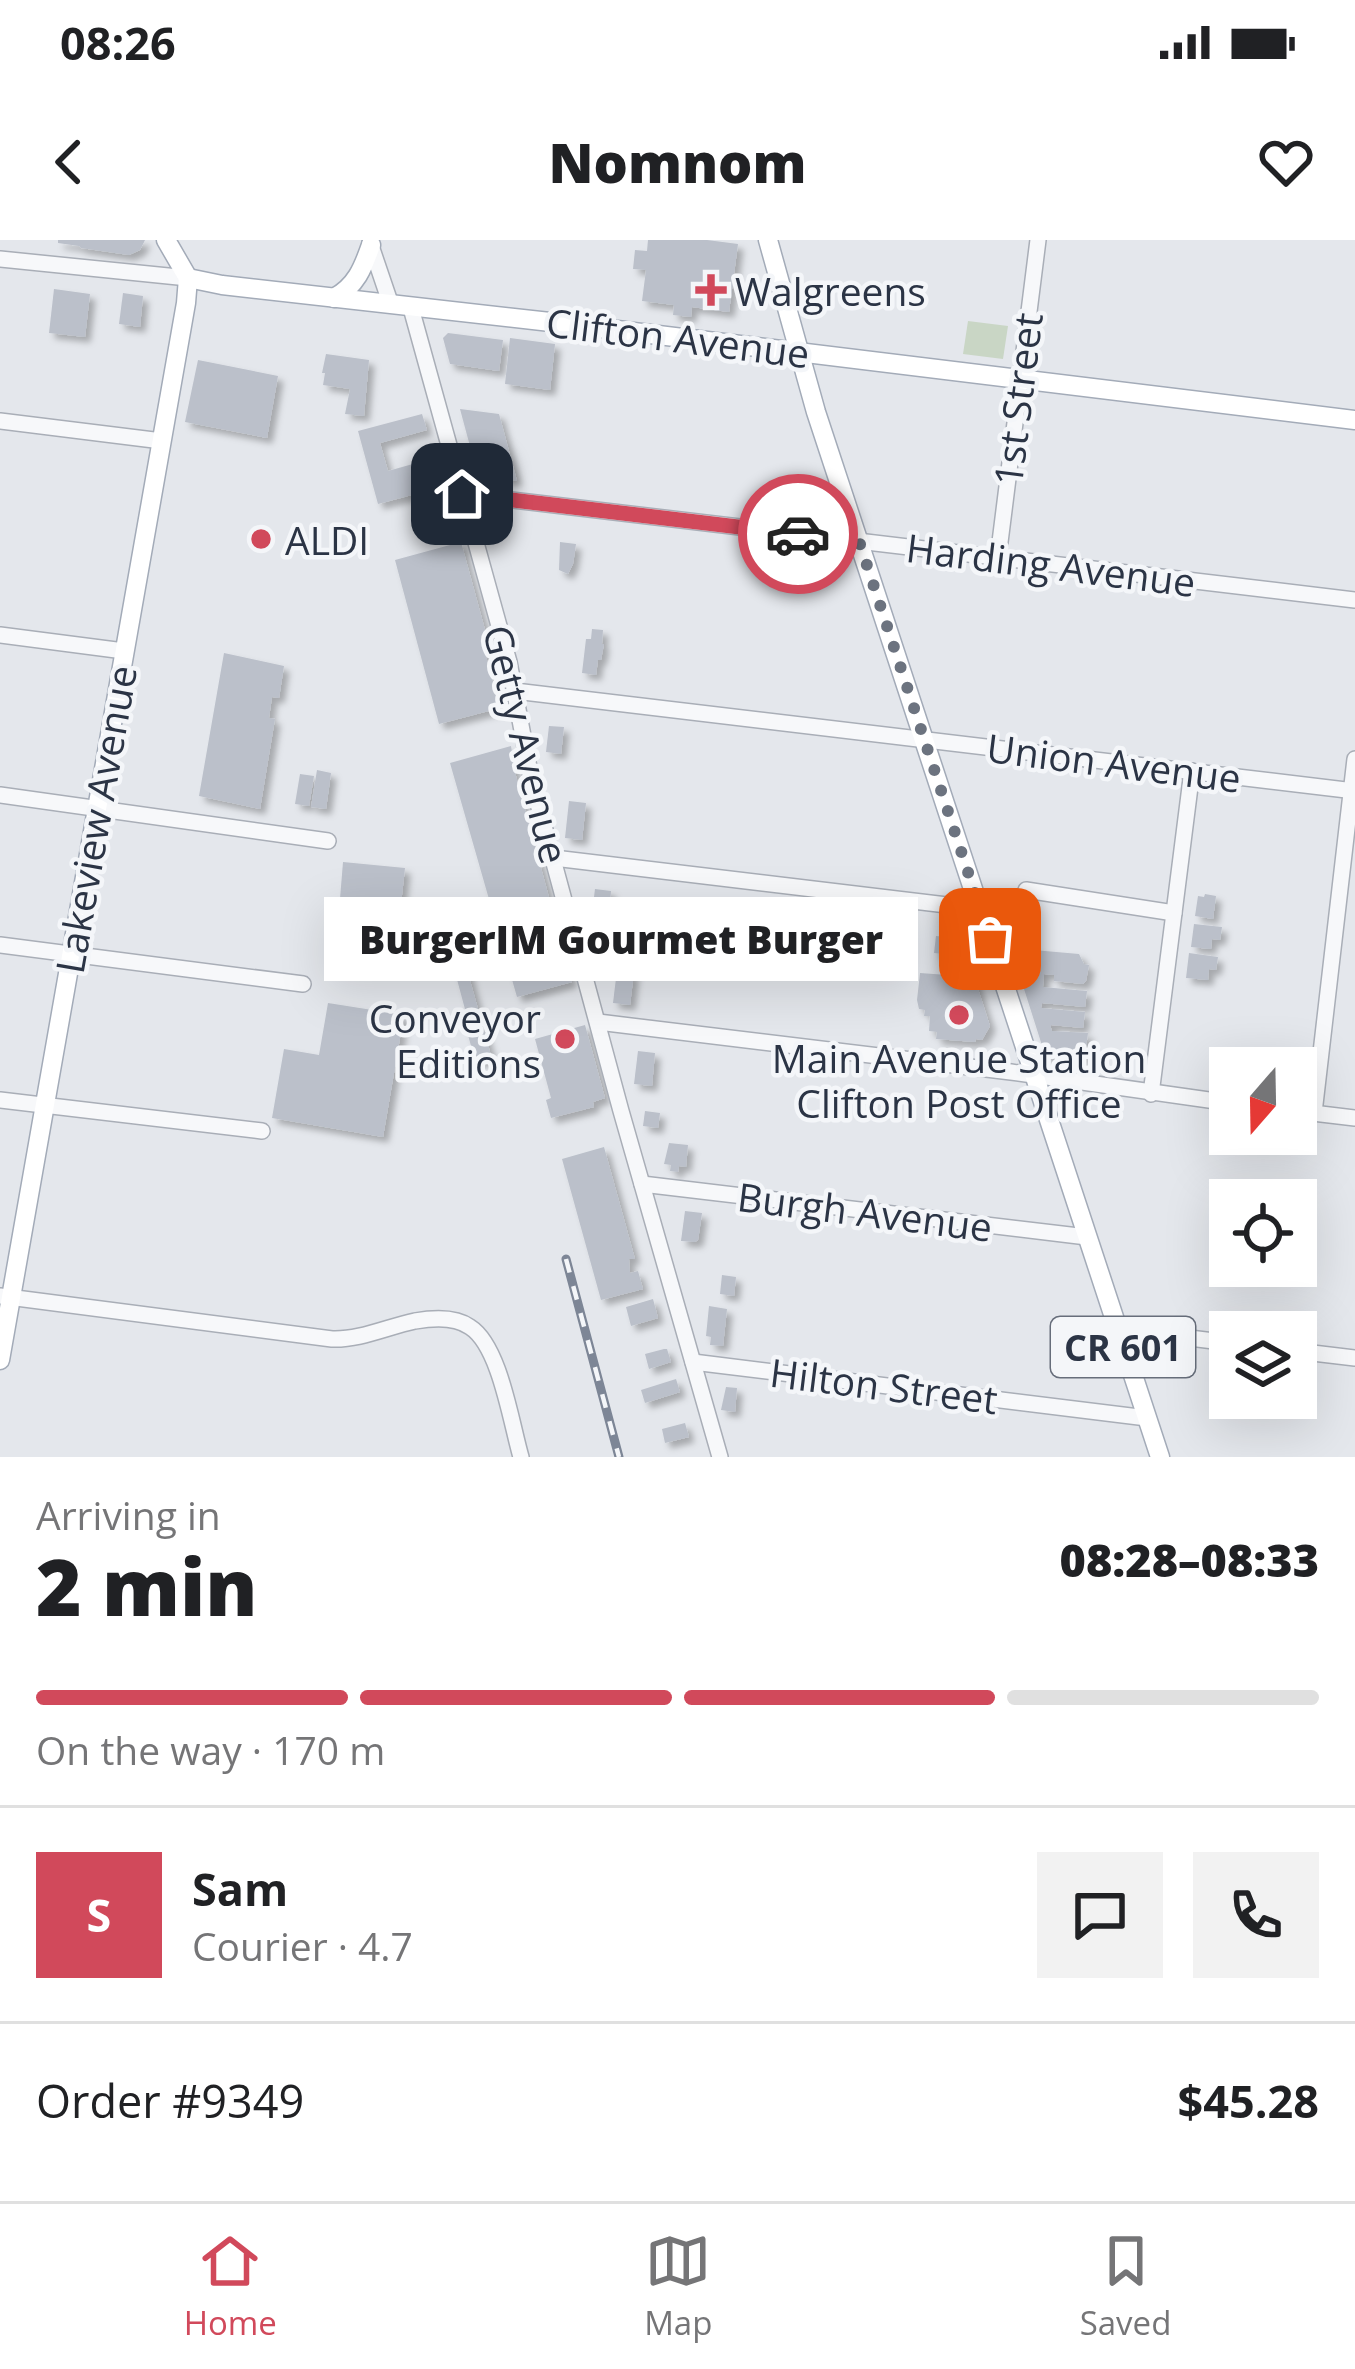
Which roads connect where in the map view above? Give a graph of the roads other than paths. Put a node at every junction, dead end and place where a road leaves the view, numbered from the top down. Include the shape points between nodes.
1 (166, 240) edge
2 (768, 240) edge
3 (1037, 240) edge
4 (370, 242) edge
5 (0, 259) edge
6 (188, 278) junction
7 (333, 298) junction
8 (401, 306) junction
9 (799, 352) junction
10 (1020, 379) junction
11 (1355, 420) edge
12 (0, 422) edge
13 (162, 441) junction
14 (462, 494) junction
15 (859, 541) junction
16 (998, 558) junction
17 (1355, 601) edge
18 (0, 634) edge
19 (124, 650) junction
20 (515, 691) junction
21 (924, 740) junction
22 (1355, 759) edge
23 (1192, 771) junction
24 (1353, 790) edge
25 (0, 795) edge
26 (97, 810) junction
27 (328, 841) dead end
28 (554, 858) junction
29 (1026, 890) dead end
30 (980, 909) junction
31 (1174, 913) junction
32 (0, 945) edge
33 (71, 954) junction
34 (303, 984) dead end
35 (598, 1022) junction
36 (1034, 1076) junction
37 (1317, 1088) edge
38 (1151, 1094) junction
39 (0, 1100) edge
40 (1209, 1101) edge
41 (45, 1106) junction
42 (1317, 1113) edge
43 (1355, 1118) edge
44 (262, 1131) dead end
45 (642, 1184) junction
46 (1087, 1237) junction
47 (6, 1296) edge
48 (1117, 1329) junction
49 (1209, 1340) edge
50 (1317, 1353) edge
51 (1355, 1358) edge
52 (0, 1360) edge
53 (693, 1362) junction
54 (1147, 1418) junction
55 (520, 1457) edge
56 (720, 1457) edge
57 (1160, 1457) edge

1 - 6 main road
2 - 9 main road, CR 601
3 - 10 street, 1st Street
4 - 7 main road via 357,279
4 - 8 street, Getty Avenue
5 - 6 street, Clifton Avenue
6 - 7 main road, Clifton Avenue
6 - 13 main road, Lakeview Avenue
7 - 8 main road, Clifton Avenue
8 - 9 main road, Clifton Avenue
8 - 14 street, Getty Avenue
9 - 10 main road, Clifton Avenue
9 - 15 main road, CR 601
10 - 11 main road, Clifton Avenue
10 - 16 street, 1st Street
12 - 13 street
13 - 19 main road, Lakeview Avenue
14 - 15 street, Harding Avenue
14 - 20 street, Getty Avenue
15 - 16 street, Harding Avenue
15 - 21 main road, CR 601
16 - 17 street, Harding Avenue
18 - 19 street
19 - 26 main road, Lakeview Avenue
20 - 21 street, Union Avenue
20 - 28 street, Getty Avenue
21 - 23 street, Union Avenue
21 - 30 main road, CR 601
22 - 24 street
23 - 24 street, Union Avenue
23 - 31 street
24 - 37 street
25 - 26 street
26 - 27 street
26 - 33 main road, Lakeview Avenue
28 - 30 street
28 - 35 street, Getty Avenue
29 - 31 street
30 - 36 main road, CR 601
31 - 38 street
32 - 33 street
33 - 34 street
33 - 41 main road, Lakeview Avenue
35 - 36 street
35 - 45 street, Getty Avenue
36 - 38 street
36 - 46 main road, CR 601
38 - 40 street
39 - 41 street
41 - 44 street
41 - 47 main road, Lakeview Avenue
42 - 43 street
45 - 46 street, Burgh Avenue
45 - 53 street, Getty Avenue
46 - 48 main road, CR 601
47 - 52 main road, Lakeview Avenue
47 - 55 street via 332,1339 424,1319 455,1321 470,1326 491,1354
48 - 49 street
48 - 54 main road, CR 601
50 - 51 street
53 - 54 street, Hilton Street
53 - 56 street, Getty Avenue
54 - 57 main road, CR 601

